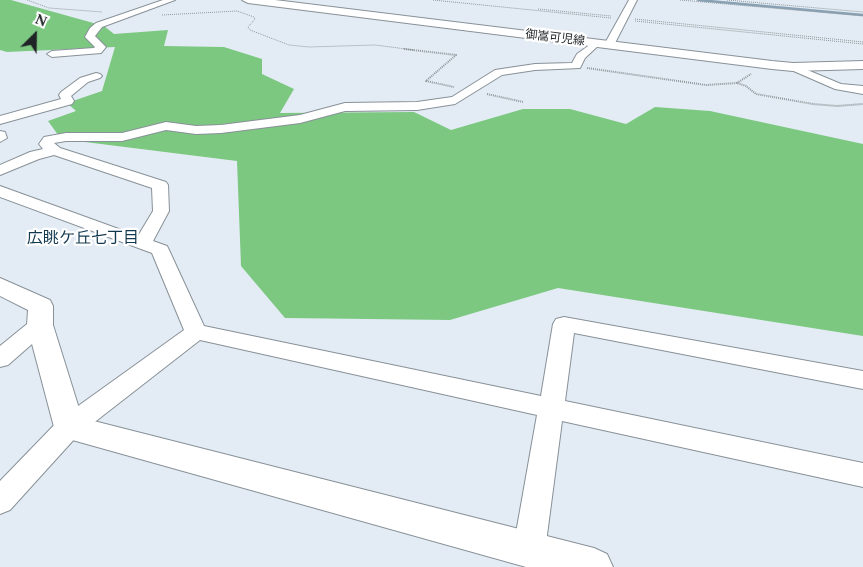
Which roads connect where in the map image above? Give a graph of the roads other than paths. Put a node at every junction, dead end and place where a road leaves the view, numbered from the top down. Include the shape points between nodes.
1 (171, 0) edge
2 (248, 0) edge
3 (633, 0) edge
4 (602, 44) junction
5 (52, 54) dead end
6 (863, 65) edge
7 (793, 67) junction
8 (96, 76) dead end
9 (863, 90) edge
10 (0, 120) edge
11 (54, 150) junction
12 (0, 170) edge
13 (0, 191) edge
14 (140, 243) junction
15 (0, 286) edge
16 (40, 325) junction
17 (196, 332) junction
18 (0, 359) edge
19 (863, 380) edge
20 (550, 409) junction
21 (69, 427) junction
22 (863, 475) edge
23 (0, 501) edge
24 (528, 558) edge
25 (594, 567) edge

1 - 5 street via 99,25 90,37 101,46 97,51
2 - 4 main road, 御嵩可児線
3 - 4 street via 623,19
4 - 7 main road, 御嵩可児線
4 - 11 street via 580,56 576,66 504,71 490,76 455,100 417,106 346,107 278,123 221,129 166,126 122,137 55,138 46,144
6 - 7 main road, 御嵩可児線
7 - 9 street via 839,87
8 - 10 street via 84,80 65,95 68,101
11 - 12 street
11 - 14 street via 160,185 161,211 148,236
13 - 14 street
14 - 17 street via 160,250
15 - 16 street via 42,306
16 - 18 street
16 - 21 street
17 - 20 street
17 - 21 street
19 - 20 street via 564,324
20 - 22 street
20 - 24 street
21 - 23 street
21 - 24 street
24 - 25 street

